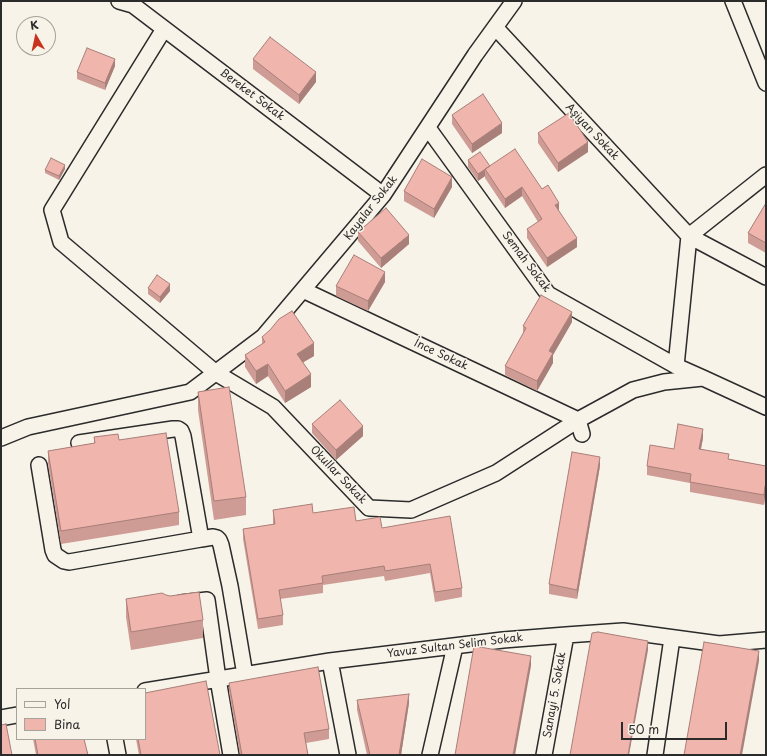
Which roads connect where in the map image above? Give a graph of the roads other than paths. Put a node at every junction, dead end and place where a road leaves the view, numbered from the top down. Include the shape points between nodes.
1 (119, 1) edge
2 (514, 1) edge
3 (733, 1) edge
4 (495, 28) junction
5 (164, 29) junction
6 (766, 83) edge
7 (428, 128) junction
8 (766, 175) edge
9 (383, 195) junction
10 (689, 236) junction
11 (766, 277) edge
12 (303, 290) junction
13 (676, 366) junction
14 (216, 373) junction
15 (703, 378) junction
16 (766, 407) edge
17 (580, 427) junction
18 (1, 438) edge
19 (79, 443) dead end
20 (39, 465) dead end
21 (201, 539) junction
22 (169, 605) edge
23 (566, 635) junction
24 (672, 638) junction
25 (766, 640) edge
26 (455, 646) junction
27 (330, 661) junction
28 (245, 675) junction
29 (218, 679) junction
30 (152, 686) edge
31 (16, 715) edge
32 (1, 718) edge
33 (115, 740) edge
34 (118, 755) edge
35 (231, 755) edge
36 (348, 755) edge
37 (430, 755) edge
38 (544, 755) edge
39 (655, 755) edge

1 - 5 street, Bereket Sokak via 133,5
2 - 4 street, Kayalar Sokak
3 - 6 street
4 - 7 street, Kayalar Sokak
4 - 10 street, Aşiyan Sokak
5 - 9 street, Bereket Sokak
5 - 14 street, Okullar Sokak via 52,210 60,242
7 - 9 street, Kayalar Sokak
7 - 13 street, Semah Sokak via 548,294
8 - 10 street
9 - 12 street, Kayalar Sokak
10 - 11 street, Aşiyan Sokak
10 - 13 street
12 - 14 street, Kayalar Sokak via 263,337
12 - 17 street, İnce Sokak
13 - 15 street, Semah Sokak
14 - 17 street, Okullar Sokak via 273,407 314,458 369,508 411,510 496,473
14 - 18 street via 190,392 28,427
15 - 16 street, Semah Sokak
15 - 17 street, Okullar Sokak via 664,382 633,390
19 - 21 street via 178,429 183,436
20 - 21 street via 52,550 64,561
21 - 28 street via 217,538 221,545
22 - 29 street via 207,600
23 - 24 street, Yavuz Sultan Selim Sokak via 623,631
23 - 26 street, Yavuz Sultan Selim Sokak via 503,640 472,638
23 - 38 street, Sanayi 5. Sokak
24 - 25 street, Yavuz Sultan Selim Sokak via 719,644
24 - 39 street
26 - 27 street, Yavuz Sultan Selim Sokak via 370,651
26 - 37 street
27 - 28 street, Yavuz Sultan Selim Sokak via 265,665
27 - 36 street
28 - 29 street, Yavuz Sultan Selim Sokak
29 - 30 street, Yavuz Sultan Selim Sokak
29 - 35 street
31 - 32 street
33 - 34 street

